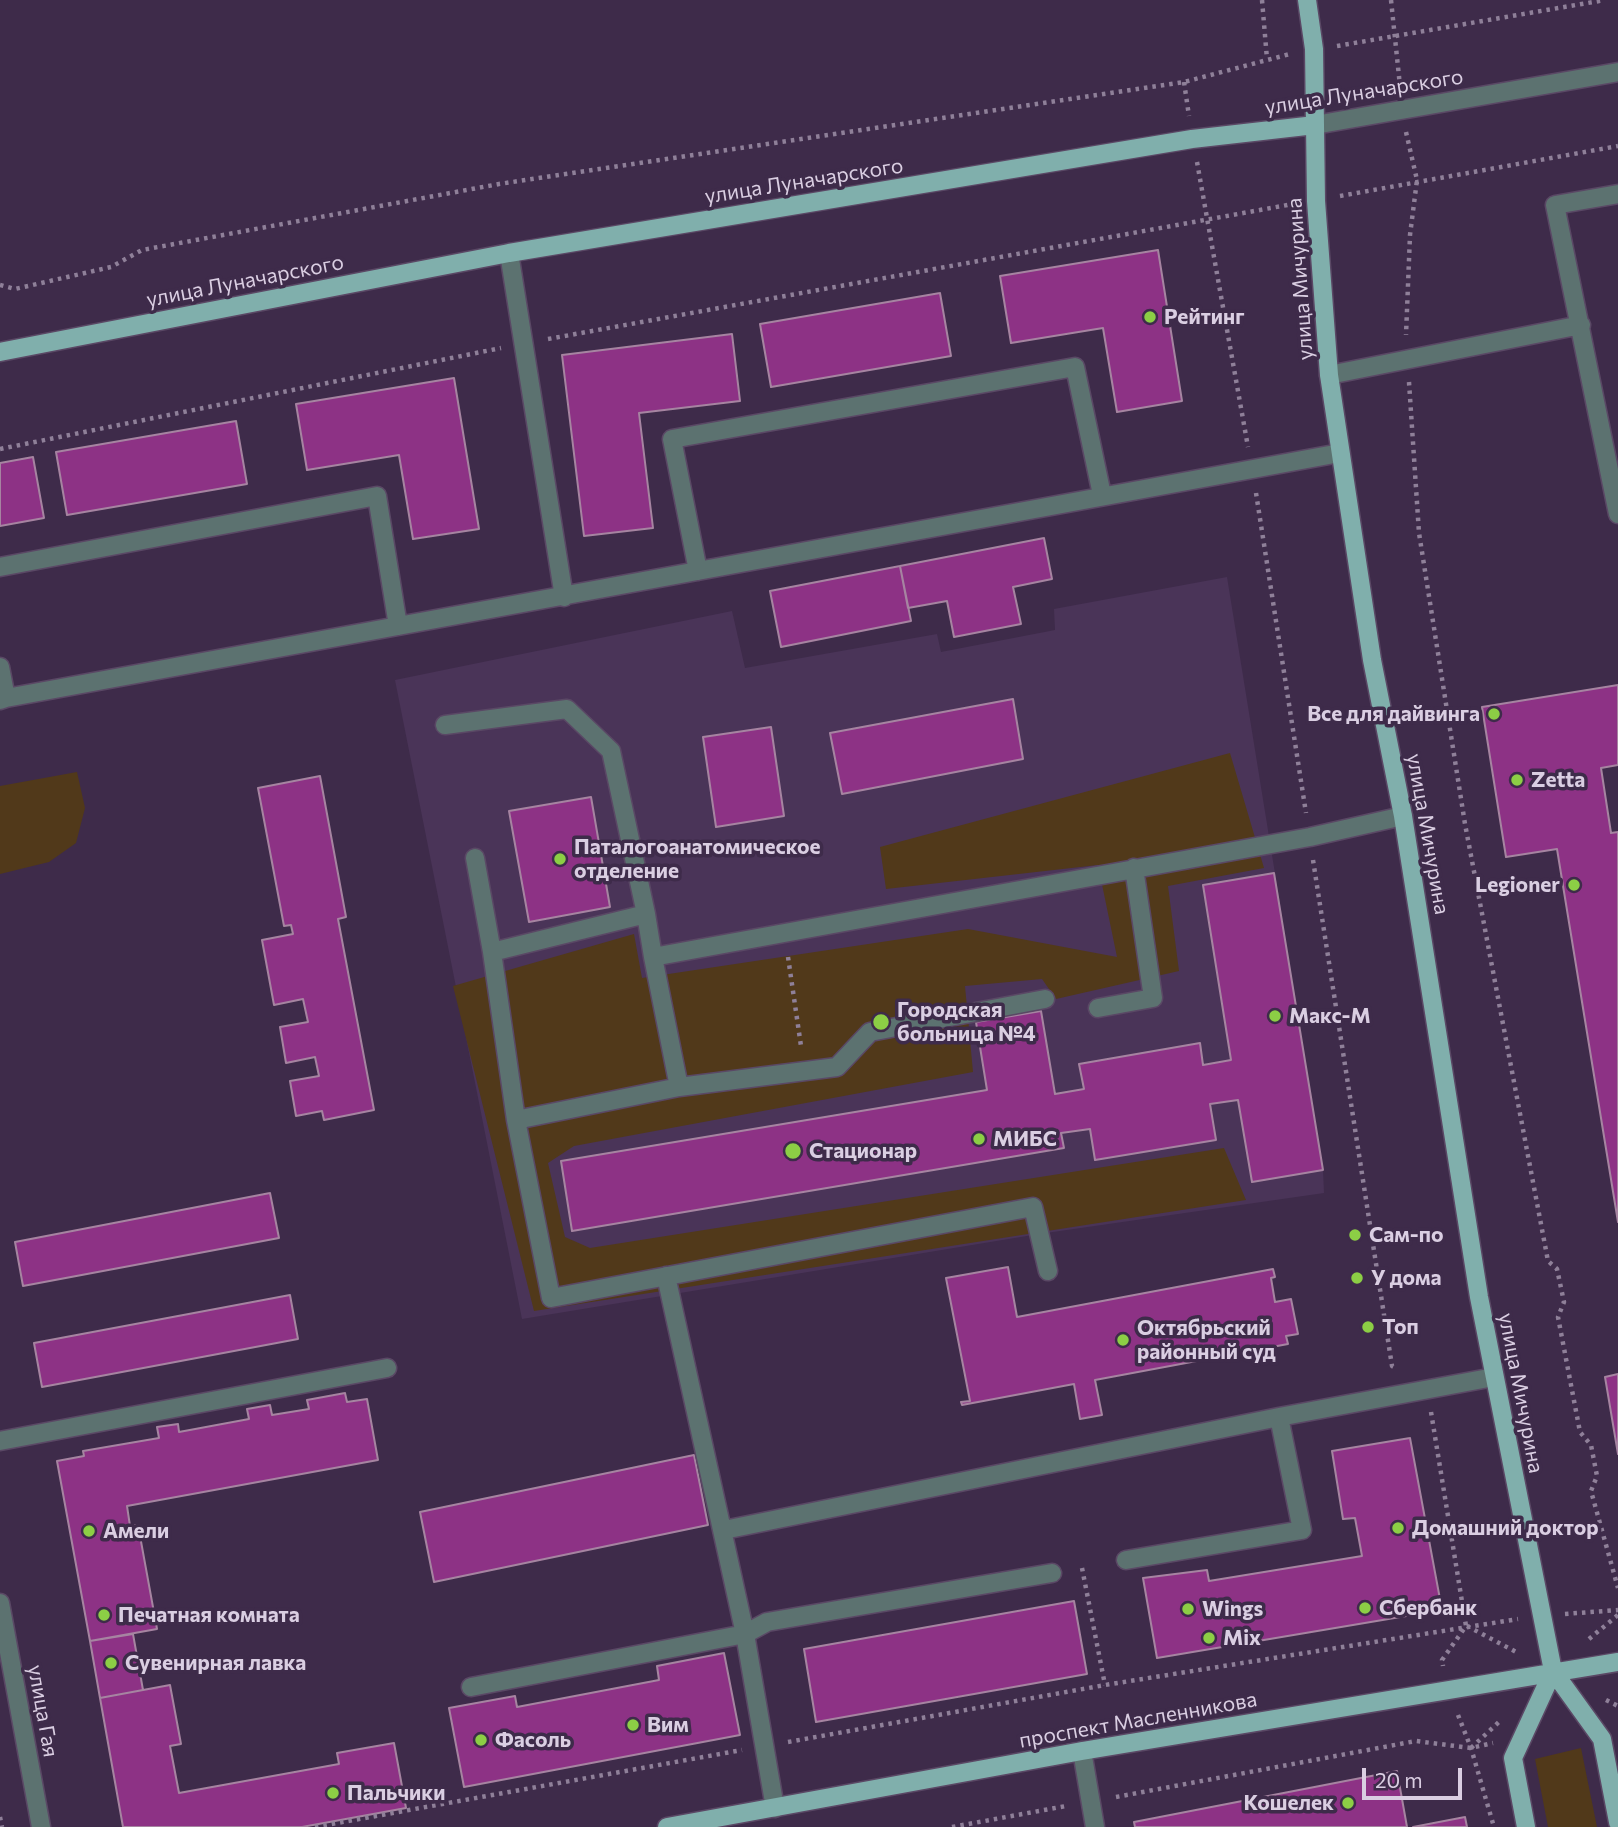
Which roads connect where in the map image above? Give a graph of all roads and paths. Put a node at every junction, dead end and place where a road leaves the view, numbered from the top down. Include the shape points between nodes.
1 (1262, 0) edge
2 (1307, 0) edge
3 (1391, 0) edge
4 (1605, 0) edge
5 (1394, 38) junction
6 (1314, 49) junction
7 (1266, 59) junction
8 (1618, 72) edge
9 (1184, 82) junction
10 (1403, 109) junction
11 (1315, 125) junction
12 (1192, 139) junction
13 (1618, 146) edge
14 (1417, 180) junction
15 (1618, 194) edge
16 (1316, 201) junction
17 (1209, 218) junction
18 (509, 253) junction
19 (0, 285) edge
20 (1581, 325) junction
21 (524, 343) junction
22 (0, 352) edge
23 (1408, 360) junction
24 (1329, 375) junction
25 (0, 449) edge
26 (1340, 453) junction
27 (1252, 467) junction
28 (1102, 495) junction
29 (1618, 514) edge
30 (0, 567) edge
31 (698, 571) junction
32 (564, 597) junction
33 (398, 626) junction
34 (0, 667) edge
35 (3, 699) edge
36 (445, 725) dead end
37 (1403, 816) junction
38 (1310, 837) junction
39 (475, 859) dead end
40 (1134, 868) junction
41 (646, 914) junction
42 (785, 934) junction
43 (492, 952) junction
44 (653, 957) junction
45 (1045, 999) dead end
46 (1098, 1008) dead end
47 (804, 1071) junction
48 (679, 1087) junction
49 (516, 1120) junction
50 (1048, 1271) dead end
51 (666, 1276) junction
52 (387, 1368) dead end
53 (1494, 1377) junction
54 (1427, 1390) junction
55 (1279, 1417) junction
56 (0, 1441) edge
57 (724, 1530) junction
58 (1126, 1560) dead end
59 (1082, 1568) dead end
60 (1052, 1573) dead end
61 (1618, 1588) edge
62 (0, 1603) edge
63 (1618, 1610) edge
64 (1543, 1615) junction
65 (1466, 1626) junction
66 (746, 1634) junction
67 (1618, 1662) edge
68 (1553, 1671) junction
69 (1105, 1685) junction
70 (471, 1687) dead end
71 (1448, 1691) junction
72 (1521, 1737) junction
73 (765, 1746) junction
74 (1471, 1748) junction
75 (1082, 1751) junction
76 (1091, 1801) junction
77 (775, 1808) junction
78 (0, 1817) edge
79 (1618, 1822) edge
80 (2, 1827) edge
81 (41, 1827) edge
82 (315, 1827) edge
83 (667, 1827) edge
84 (952, 1827) edge
85 (1096, 1827) edge
86 (1494, 1827) edge
87 (1526, 1827) edge

1 - 7 path
2 - 6 main road, улица Мичурина
3 - 5 path
4 - 5 path
5 - 6 path
5 - 10 path
6 - 7 path
6 - 11 main road, улица Мичурина
7 - 9 path
8 - 10 street, улица Луначарского
9 - 12 path
9 - 19 path via 499,184 142,250 111,267 15,289
10 - 11 street, улица Луначарского
10 - 14 path via 1408,153
11 - 12 main road, улица Луначарского
11 - 16 main road, улица Мичурина
12 - 17 path
12 - 18 main road, улица Луначарского
13 - 14 path
14 - 16 path
14 - 23 path via 1410,235
15 - 20 street via 1555,205
16 - 17 path
16 - 24 main road, улица Мичурина
17 - 21 path
17 - 27 path
18 - 21 street
18 - 22 main road, улица Луначарского
20 - 23 street
20 - 29 street
21 - 25 path
21 - 32 street
23 - 24 street
23 - 61 path via 1419,533 1465,824 1548,1261 1557,1269 1564,1302 1559,1317 1580,1432 1591,1445 1597,1476 1591,1491
24 - 26 main road, улица Мичурина
26 - 27 street
26 - 37 main road, улица Мичурина via 1372,660
27 - 28 street
27 - 38 path
28 - 31 street
28 - 31 street via 1075,367 672,439
30 - 33 street via 377,496
31 - 32 street
32 - 33 street
33 - 35 street
34 - 35 street
36 - 41 street via 567,709 611,751
37 - 38 street
37 - 53 main road, улица Мичурина
38 - 40 street
38 - 54 path via 1392,1366
39 - 43 street
40 - 42 street
40 - 46 street via 1153,998
41 - 43 street
41 - 44 street
42 - 44 street
42 - 47 path
43 - 49 street
44 - 48 street
45 - 47 street via 870,1032 837,1067
47 - 48 street
48 - 49 street
49 - 51 street via 551,1298
50 - 51 street via 1033,1207
51 - 57 street
52 - 56 street
53 - 54 street
53 - 64 main road, улица Мичурина
54 - 55 street
54 - 65 path
55 - 57 street
55 - 58 street via 1302,1530
57 - 66 street
59 - 69 path
60 - 66 street via 767,1622
62 - 81 street, улица Гая
63 - 64 path
64 - 65 path
64 - 68 main road, улица Мичурина
65 - 69 path
65 - 71 path via 1442,1660
66 - 70 street
66 - 73 street
67 - 68 main road, проспект Масленникова
68 - 71 main road, проспект Масленникова
68 - 72 main road
68 - 79 main road, улица Мичурина via 1602,1739
69 - 73 path
71 - 74 path
71 - 75 main road, проспект Масленникова
72 - 74 path
72 - 87 main road via 1513,1758
73 - 77 street
73 - 82 path
74 - 76 path via 1416,1741
74 - 86 path
75 - 76 street
75 - 77 main road, проспект Масленникова
76 - 84 path
76 - 85 street
77 - 83 main road, проспект Масленникова
78 - 80 path

